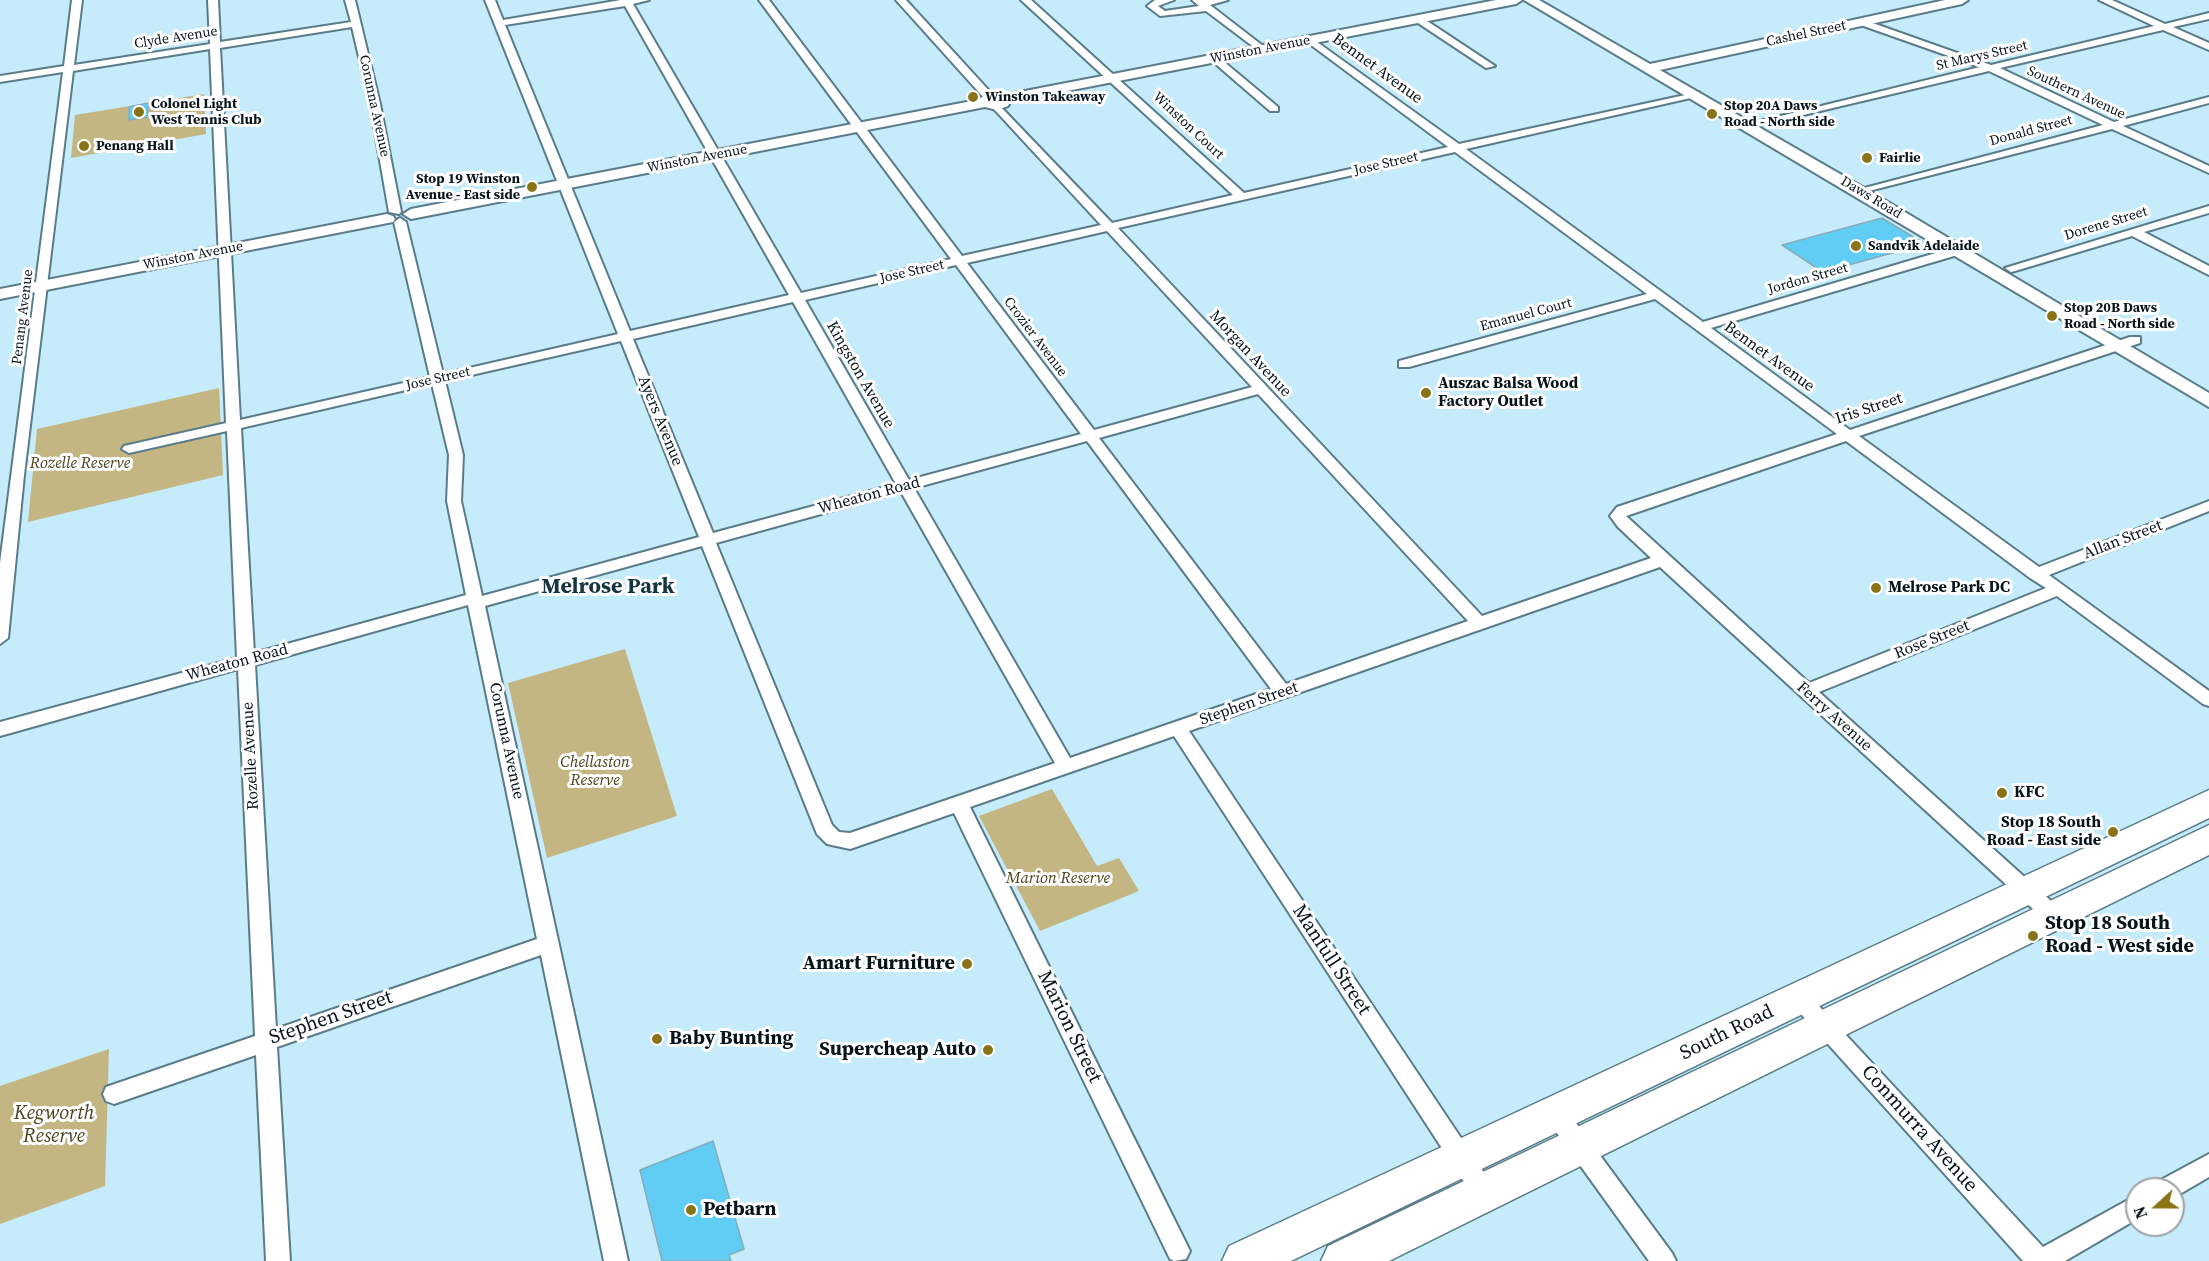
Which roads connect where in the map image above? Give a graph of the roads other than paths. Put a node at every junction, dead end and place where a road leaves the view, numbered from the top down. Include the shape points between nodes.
1 (76, 0) edge
2 (213, 0) edge
3 (350, 0) edge
4 (490, 0) edge
5 (644, 0) edge
6 (764, 0) edge
7 (902, 0) edge
8 (1026, 0) edge
9 (1169, 0) edge
10 (1223, 0) edge
11 (1516, 0) edge
12 (1530, 0) edge
13 (1550, 0) edge
14 (1962, 0) edge
15 (2104, 0) edge
16 (627, 1) edge
17 (1202, 4) edge
18 (2209, 16) edge
19 (1418, 19) junction
20 (1861, 22) junction
21 (499, 23) junction
22 (356, 24) junction
23 (2161, 28) junction
24 (1310, 40) junction
25 (215, 46) junction
26 (2209, 47) edge
27 (1262, 49) junction
28 (1214, 58) junction
29 (1490, 66) dead end
30 (1656, 67) junction
31 (1991, 68) junction
32 (68, 69) junction
33 (1114, 78) junction
34 (0, 79) edge
35 (1695, 94) junction
36 (2209, 100) edge
37 (993, 101) junction
38 (1274, 109) dead end
39 (1761, 122) junction
40 (2114, 125) junction
41 (860, 127) junction
42 (1457, 148) junction
43 (716, 155) junction
44 (2209, 170) edge
45 (566, 184) junction
46 (1868, 190) junction
47 (1242, 197) junction
48 (2209, 209) edge
49 (398, 217) junction
50 (1110, 227) junction
51 (2134, 232) junction
52 (224, 250) junction
53 (1960, 250) junction
54 (960, 261) junction
55 (2011, 268) junction
56 (2209, 271) edge
57 (42, 286) junction
58 (0, 294) edge
59 (1656, 295) junction
60 (797, 298) junction
61 (1700, 327) junction
62 (626, 336) junction
63 (2126, 343) junction
64 (1404, 364) dead end
65 (439, 379) junction
66 (2209, 384) edge
67 (1261, 389) junction
68 (2209, 401) edge
69 (234, 425) junction
70 (1090, 436) junction
71 (1848, 436) junction
72 (129, 449) dead end
73 (17, 475) junction
74 (0, 479) edge
75 (905, 486) junction
76 (2209, 506) edge
77 (1618, 516) joint
78 (707, 540) junction
79 (1663, 560) junction
80 (2036, 574) junction
81 (2057, 590) junction
82 (476, 600) junction
83 (1480, 624) junction
84 (0, 638) edge
85 (246, 661) junction
86 (1806, 691) junction
87 (1283, 693) junction
88 (2209, 700) edge
89 (1178, 728) junction
90 (0, 729) edge
91 (1066, 766) junction
92 (2209, 803) edge
93 (959, 804) junction
94 (834, 839) joint
95 (2209, 839) edge
96 (2025, 890) junction
97 (2053, 915) junction
98 (549, 944) junction
99 (1799, 998) junction
100 (1825, 1026) junction
101 (267, 1040) junction
102 (114, 1094) dead end
103 (1568, 1130) junction
104 (2209, 1165) edge
105 (1472, 1175) junction
106 (2185, 1179) edge
107 (2125, 1213) edge
108 (1178, 1251) dead end
109 (278, 1261) edge
110 (616, 1261) edge
111 (1244, 1261) edge
112 (1343, 1261) edge
113 (1664, 1261) edge
114 (2040, 1261) edge

1 - 32 street, Penang Avenue
2 - 25 street, Rozelle Avenue
3 - 22 street, Corunna Avenue
4 - 21 street, Ayers Avenue
5 - 16 street
6 - 41 street, Crozier Avenue
7 - 37 street, Morgan Avenue
8 - 33 street, Winston Court
9 - 17 street via 1152,6 1163,14
10 - 17 street
11 - 19 street, Winston Avenue
12 - 30 street, Daws Road
13 - 30 street, Daws Road
14 - 20 street, Cashel Street
15 - 23 street
16 - 21 street
16 - 43 street, Kingston Avenue
17 - 27 street
18 - 23 street, St Marys Street
19 - 24 street, Winston Avenue
19 - 29 street
20 - 30 street, Cashel Street
20 - 31 street, Southern Avenue
21 - 45 street, Ayers Avenue
22 - 25 street, Clyde Avenue
22 - 49 street, Corunna Avenue
23 - 26 street
23 - 31 street, St Marys Street
24 - 27 street, Winston Avenue
24 - 42 street, Bennet Avenue
25 - 32 street, Clyde Avenue
25 - 52 street, Rozelle Avenue
27 - 28 street, Winston Avenue
28 - 33 street, Winston Avenue
28 - 38 street
30 - 35 street, Daws Road
30 - 39 street, Daws Road
31 - 39 street, St Marys Street
31 - 40 street, Southern Avenue
32 - 34 street, Clyde Avenue
32 - 57 street, Penang Avenue
33 - 37 street, Winston Avenue
33 - 47 street, Winston Court
35 - 42 street, Jose Street
35 - 46 street, Daws Road
36 - 40 street, Donald Street
37 - 41 street, Winston Avenue
37 - 50 street, Morgan Avenue
39 - 46 street, Daws Road
40 - 44 street, Southern Avenue
40 - 46 street, Donald Street
41 - 43 street, Winston Avenue
41 - 54 street, Crozier Avenue
42 - 47 street, Jose Street
42 - 59 street, Bennet Avenue
43 - 45 street, Winston Avenue
43 - 60 street, Kingston Avenue
45 - 49 street, Winston Avenue
45 - 62 street, Ayers Avenue
46 - 53 street, Daws Road
46 - 55 street, Daws Road
47 - 50 street, Jose Street
48 - 51 street, Dorene Street
49 - 52 street, Winston Avenue
49 - 65 street, Corunna Avenue
50 - 54 street, Jose Street
50 - 67 street, Morgan Avenue
51 - 55 street, Dorene Street
51 - 56 street
52 - 57 street, Winston Avenue
52 - 69 street, Rozelle Avenue
53 - 61 street, Jordon Street
53 - 63 street, Daws Road
54 - 60 street, Jose Street
54 - 70 street, Crozier Avenue
55 - 63 street, Daws Road
57 - 58 street, Winston Avenue
57 - 73 street, Penang Avenue
59 - 61 street, Bennet Avenue
59 - 64 street, Emanuel Court
60 - 62 street, Jose Street
60 - 75 street, Kingston Avenue
61 - 71 street, Bennet Avenue
62 - 65 street, Jose Street
62 - 78 street, Ayers Avenue
63 - 66 street, Daws Road
63 - 68 street, Daws Road
63 - 71 street, Iris Street
65 - 69 street, Jose Street
65 - 82 street, Corunna Avenue via 456,455 454,501
67 - 70 street, Wheaton Road
67 - 83 street, Morgan Avenue
69 - 72 street, Jose Street
69 - 85 street, Rozelle Avenue
70 - 75 street, Wheaton Road
70 - 87 street, Crozier Avenue
71 - 77 street, Iris Street via 1628,507
71 - 80 street, Bennet Avenue
73 - 74 street
73 - 84 street, Penang Avenue
75 - 78 street, Wheaton Road
75 - 91 street, Kingston Avenue
76 - 80 street, Allan Street
77 - 79 street, Ferry Avenue
78 - 82 street, Wheaton Road
78 - 94 street, Ayers Avenue via 824,829
79 - 83 street, Stephen Street
79 - 86 street, Ferry Avenue
80 - 81 street, Bennet Avenue
81 - 86 street, Rose Street
81 - 88 street, Bennet Avenue
82 - 85 street, Wheaton Road
82 - 98 street, Corunna Avenue
83 - 87 street, Stephen Street
85 - 90 street, Wheaton Road
85 - 101 street, Rozelle Avenue
86 - 96 street, Ferry Avenue
87 - 89 street, Stephen Street
89 - 91 street, Stephen Street
89 - 105 street, Manfull Street
91 - 93 street, Stephen Street
92 - 96 highway, South Road
93 - 94 street, Stephen Street via 850,841
93 - 108 street, Marion Street
95 - 97 highway, South Road
96 - 97 street, Ferry Avenue
96 - 99 highway, South Road
97 - 100 highway, South Road
98 - 101 street, Stephen Street
98 - 110 street, Corunna Avenue
99 - 100 street, Conmurra Avenue
99 - 103 highway, South Road
100 - 103 highway, South Road
100 - 114 street, Conmurra Avenue
101 - 102 street, Stephen Street
101 - 109 street, Rozelle Avenue
103 - 105 highway, South Road
103 - 113 street
104 - 106 street
105 - 111 highway, South Road
105 - 112 highway, South Road
107 - 114 street

